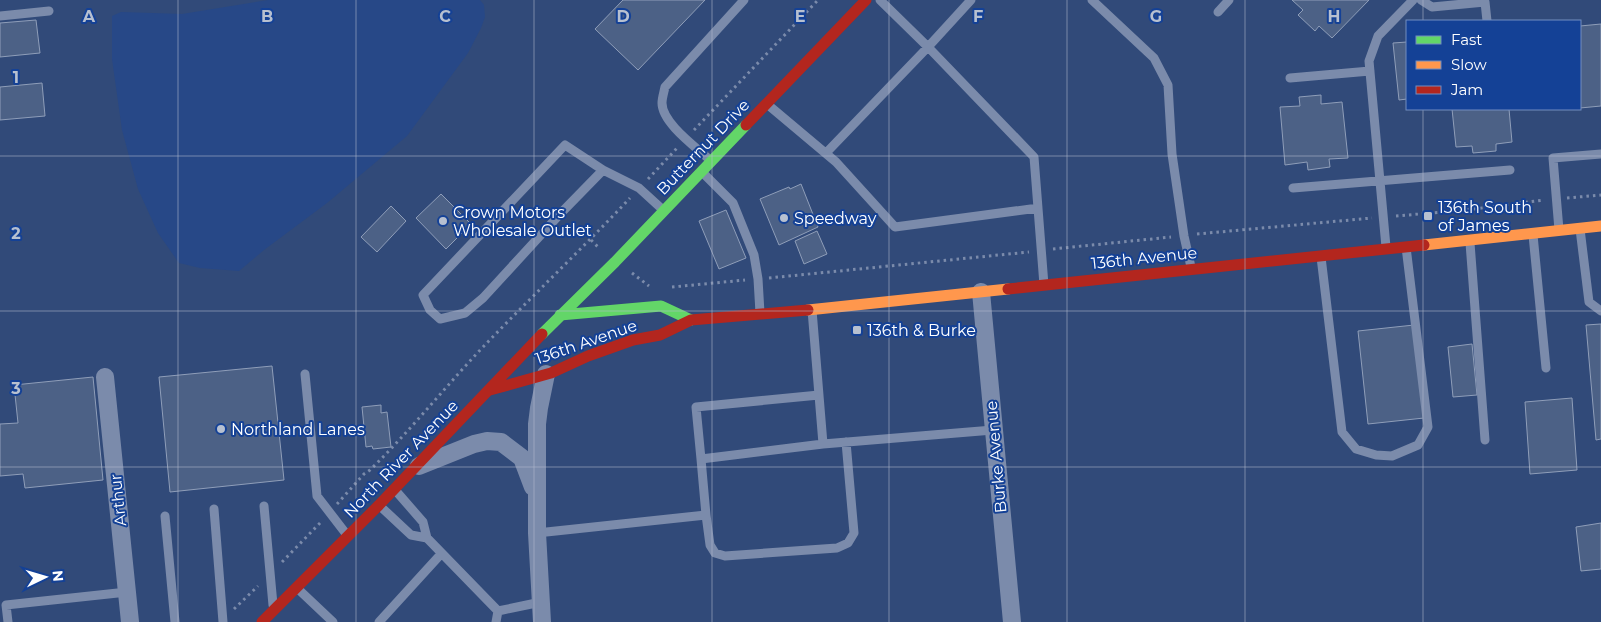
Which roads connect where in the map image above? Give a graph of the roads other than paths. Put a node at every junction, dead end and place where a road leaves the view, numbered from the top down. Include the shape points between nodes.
1 (744, 0) edge
2 (866, 0) edge
3 (880, 0) edge
4 (971, 0) edge
5 (1092, 0) edge
6 (1229, 0) edge
7 (1413, 0) edge
8 (1421, 0) edge
9 (49, 11) dead end
10 (1218, 12) dead end
11 (0, 16) edge
12 (1487, 20) edge
13 (928, 47) junction
14 (1370, 71) junction
15 (1290, 78) dead end
16 (767, 104) junction
17 (826, 153) junction
18 (1601, 154) edge
19 (712, 161) junction
20 (603, 170) junction
21 (1510, 170) dead end
22 (702, 172) junction
23 (1380, 180) junction
24 (1293, 188) dead end
25 (1038, 208) junction
26 (664, 211) junction
27 (1601, 226) edge
28 (1580, 228) junction
29 (1560, 230) junction
30 (1533, 232) junction
31 (1470, 240) junction
32 (1406, 247) junction
33 (1386, 250) junction
34 (1321, 256) junction
35 (1191, 270) junction
36 (1044, 285) junction
37 (981, 292) junction
38 (812, 310) junction
39 (1601, 310) edge
40 (560, 315) junction
41 (760, 315) junction
42 (691, 320) junction
43 (1546, 368) dead end
44 (305, 374) dead end
45 (546, 374) junction
46 (105, 377) dead end
47 (490, 390) junction
48 (819, 395) junction
49 (993, 430) junction
50 (1485, 440) dead end
51 (846, 442) junction
52 (823, 444) junction
53 (701, 459) junction
54 (414, 468) junction
55 (394, 489) junction
56 (537, 497) junction
57 (379, 505) junction
58 (264, 506) dead end
59 (214, 509) dead end
60 (706, 515) junction
61 (165, 516) dead end
62 (537, 533) junction
63 (348, 537) junction
64 (427, 538) junction
65 (442, 554) junction
66 (296, 588) junction
67 (127, 592) junction
68 (541, 602) junction
69 (274, 611) junction
70 (498, 611) junction
71 (223, 620) edge
72 (8, 622) edge
73 (130, 622) edge
74 (175, 622) edge
75 (262, 622) edge
76 (333, 622) edge
77 (379, 622) edge
78 (496, 622) edge
79 (542, 622) edge
80 (1012, 622) edge

1 - 19 lane via 665,87 662,104 669,121
2 - 16 street, Butternut Drive
3 - 13 lane
4 - 13 lane
5 - 35 lane via 1154,58 1168,85 1172,154
6 - 10 lane
7 - 14 lane via 1378,36 1369,61
8 - 12 lane via 1432,7 1485,2
9 - 11 lane
13 - 17 lane
13 - 25 lane via 1034,157
14 - 15 lane
14 - 23 lane
16 - 17 lane
16 - 19 street, Butternut Drive
17 - 25 lane via 895,227
18 - 29 lane via 1553,158
19 - 22 street, Butternut Drive
20 - 20 lane via 565,145 423,295 430,310 440,319 465,313 483,298
20 - 26 lane via 639,188
21 - 23 lane
22 - 26 street, Butternut Drive
22 - 41 lane via 733,203 754,255
23 - 24 lane
23 - 33 lane
25 - 36 lane
26 - 40 street, Butternut Drive
27 - 28 street, 136th Avenue
28 - 29 street, 136th Avenue
28 - 39 lane via 1589,302
29 - 30 street, 136th Avenue
30 - 31 street, 136th Avenue
30 - 43 lane
31 - 32 street, 136th Avenue
31 - 50 lane
32 - 33 street, 136th Avenue
32 - 34 lane via 1428,427 1418,445 1392,456 1356,449 1342,432
33 - 34 street, 136th Avenue
34 - 35 street, 136th Avenue
35 - 36 street, 136th Avenue
36 - 37 street, 136th Avenue
37 - 38 street, 136th Avenue
37 - 49 street, Burke Avenue
38 - 41 street, 136th Avenue
38 - 48 lane
40 - 42 street, 136th Avenue via 661,306
40 - 47 street, North River Avenue
41 - 42 street, 136th Avenue
42 - 45 street, 136th Avenue via 660,335 633,340
44 - 63 lane via 317,496
45 - 47 street, 136th Avenue
45 - 56 street via 538,408
46 - 67 street, Arthur
47 - 54 street, North River Avenue
48 - 52 lane
48 - 53 lane via 696,407
49 - 51 lane
49 - 80 street, Burke Avenue
51 - 52 lane
51 - 60 lane via 854,533 848,542 837,548 715,554 710,544
52 - 53 lane
53 - 60 lane
54 - 55 street, North River Avenue
54 - 56 street via 474,444 500,442 522,458
55 - 57 street, North River Avenue
55 - 64 lane via 423,522
56 - 62 street
57 - 63 street, North River Avenue
57 - 64 lane via 411,535
58 - 69 lane
59 - 71 lane
60 - 62 lane
61 - 74 lane
62 - 68 street
63 - 66 street, North River Avenue
64 - 65 lane
65 - 70 lane
65 - 77 lane
66 - 69 street, North River Avenue
66 - 76 lane
67 - 72 lane via 6,605
67 - 73 street, Arthur
68 - 70 lane
68 - 79 street
69 - 75 street, North River Avenue
70 - 78 lane

